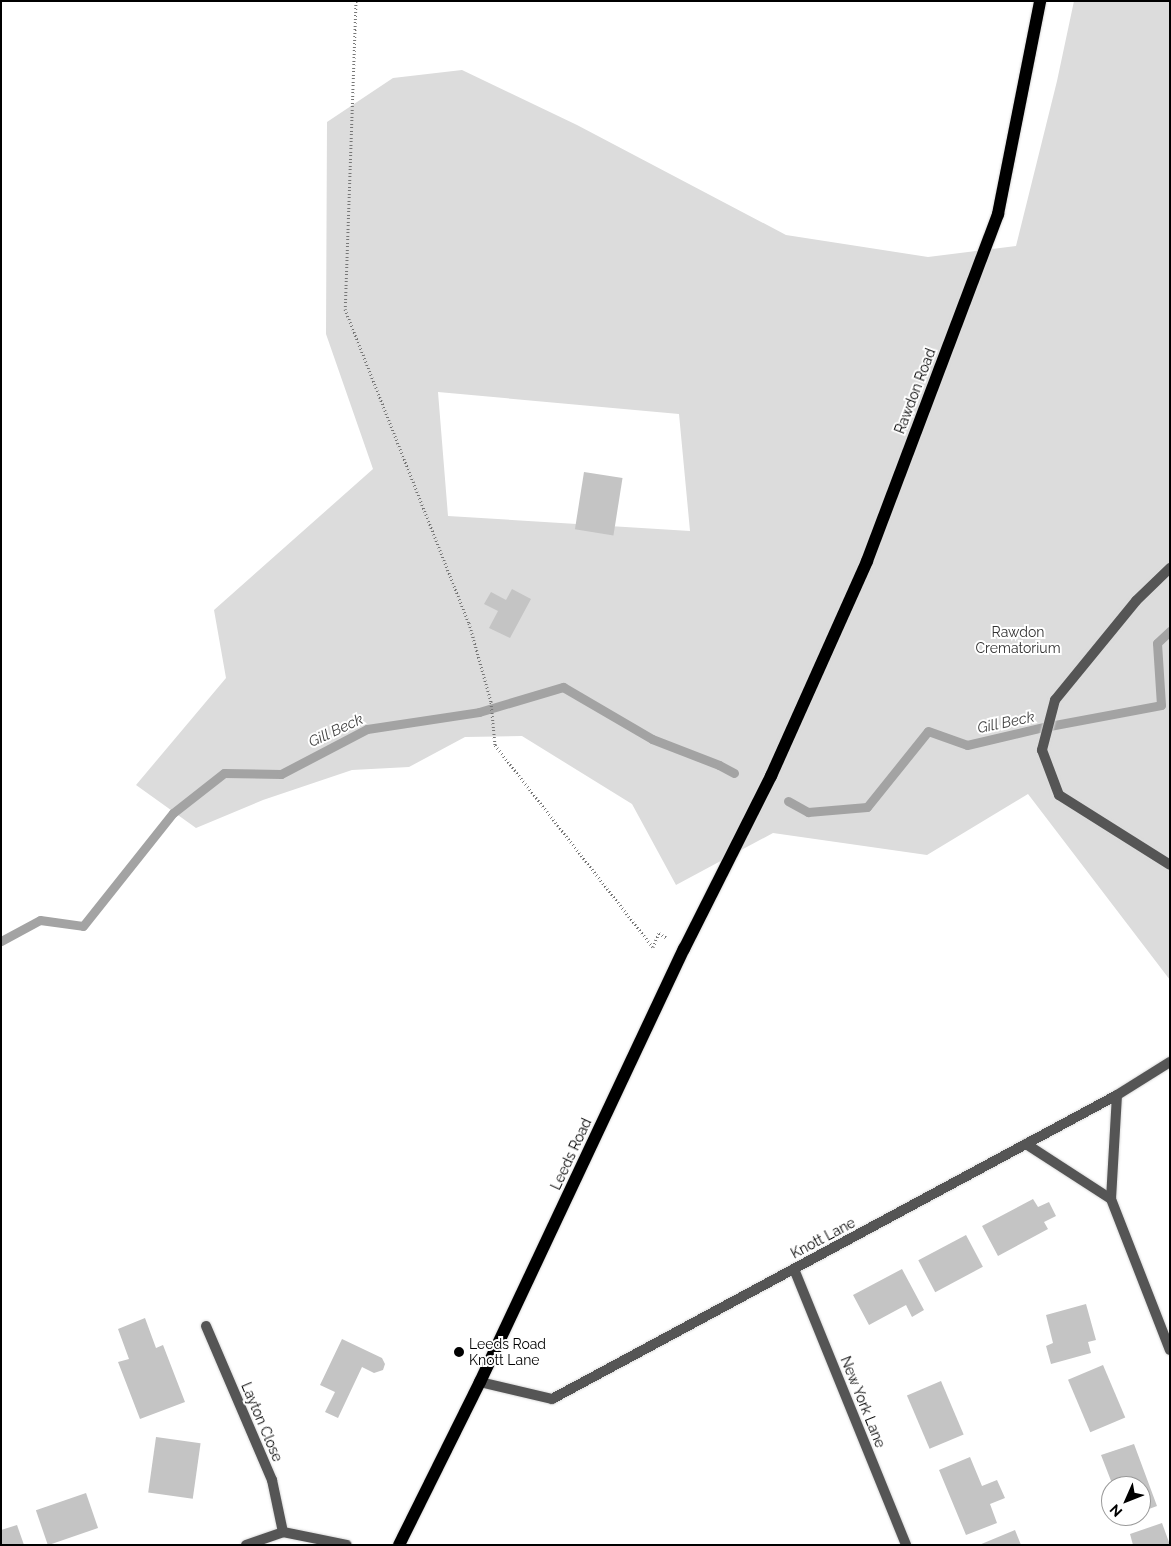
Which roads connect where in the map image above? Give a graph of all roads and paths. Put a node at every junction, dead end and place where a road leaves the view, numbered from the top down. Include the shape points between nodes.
1 (356, 1) edge
2 (1040, 1) edge
3 (1170, 568) edge
4 (771, 776) joint
5 (1170, 865) edge
6 (659, 933) dead end
7 (1170, 1062) edge
8 (1116, 1095) junction
9 (1026, 1144) junction
10 (1111, 1200) junction
11 (794, 1269) junction
12 (206, 1326) dead end
13 (1170, 1350) edge
14 (480, 1382) junction
15 (282, 1532) junction
16 (246, 1545) edge
17 (347, 1545) edge
18 (399, 1545) edge
19 (906, 1545) edge

1 - 6 path via 345,309 469,623 490,702 495,745 653,947
2 - 4 main road, Rawdon Road via 998,214 867,561
3 - 5 street via 1136,601 1055,700 1042,750 1059,795
4 - 14 main road, Leeds Road via 684,949
7 - 8 street, Knott Lane
8 - 9 street, Knott Lane
8 - 10 street
9 - 10 street
9 - 11 street, Knott Lane
10 - 13 street
11 - 14 street, Knott Lane via 552,1399
11 - 19 street, New York Lane
12 - 15 street, Layton Close via 272,1480
14 - 18 main road, Leeds Road
15 - 16 street
15 - 17 street

